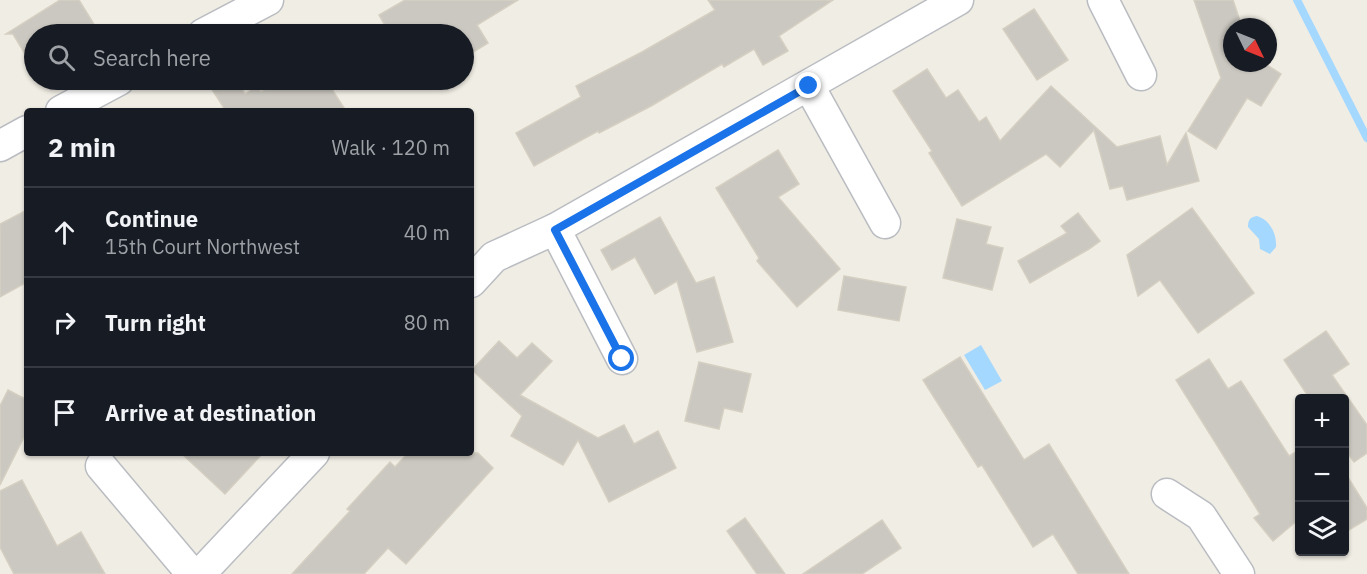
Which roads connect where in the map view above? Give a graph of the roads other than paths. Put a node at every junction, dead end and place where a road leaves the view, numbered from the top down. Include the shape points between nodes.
1 (268, 0) edge
2 (958, 0) edge
3 (1103, 0) edge
4 (222, 24) edge
5 (1141, 75) dead end
6 (809, 86) junction
7 (100, 90) edge
8 (67, 108) edge
9 (24, 132) edge
10 (0, 146) edge
11 (885, 223) dead end
12 (555, 230) junction
13 (474, 279) edge
14 (622, 359) dead end
15 (311, 456) edge
16 (101, 466) dead end
17 (1167, 494) dead end
18 (192, 574) edge
19 (200, 574) edge
20 (1239, 574) edge

1 - 4 street
2 - 6 street
3 - 5 street
6 - 11 street
6 - 12 street
7 - 8 street
9 - 10 street
12 - 13 street via 494,257
12 - 14 street
15 - 19 street
16 - 18 street
17 - 20 street via 1201,516

